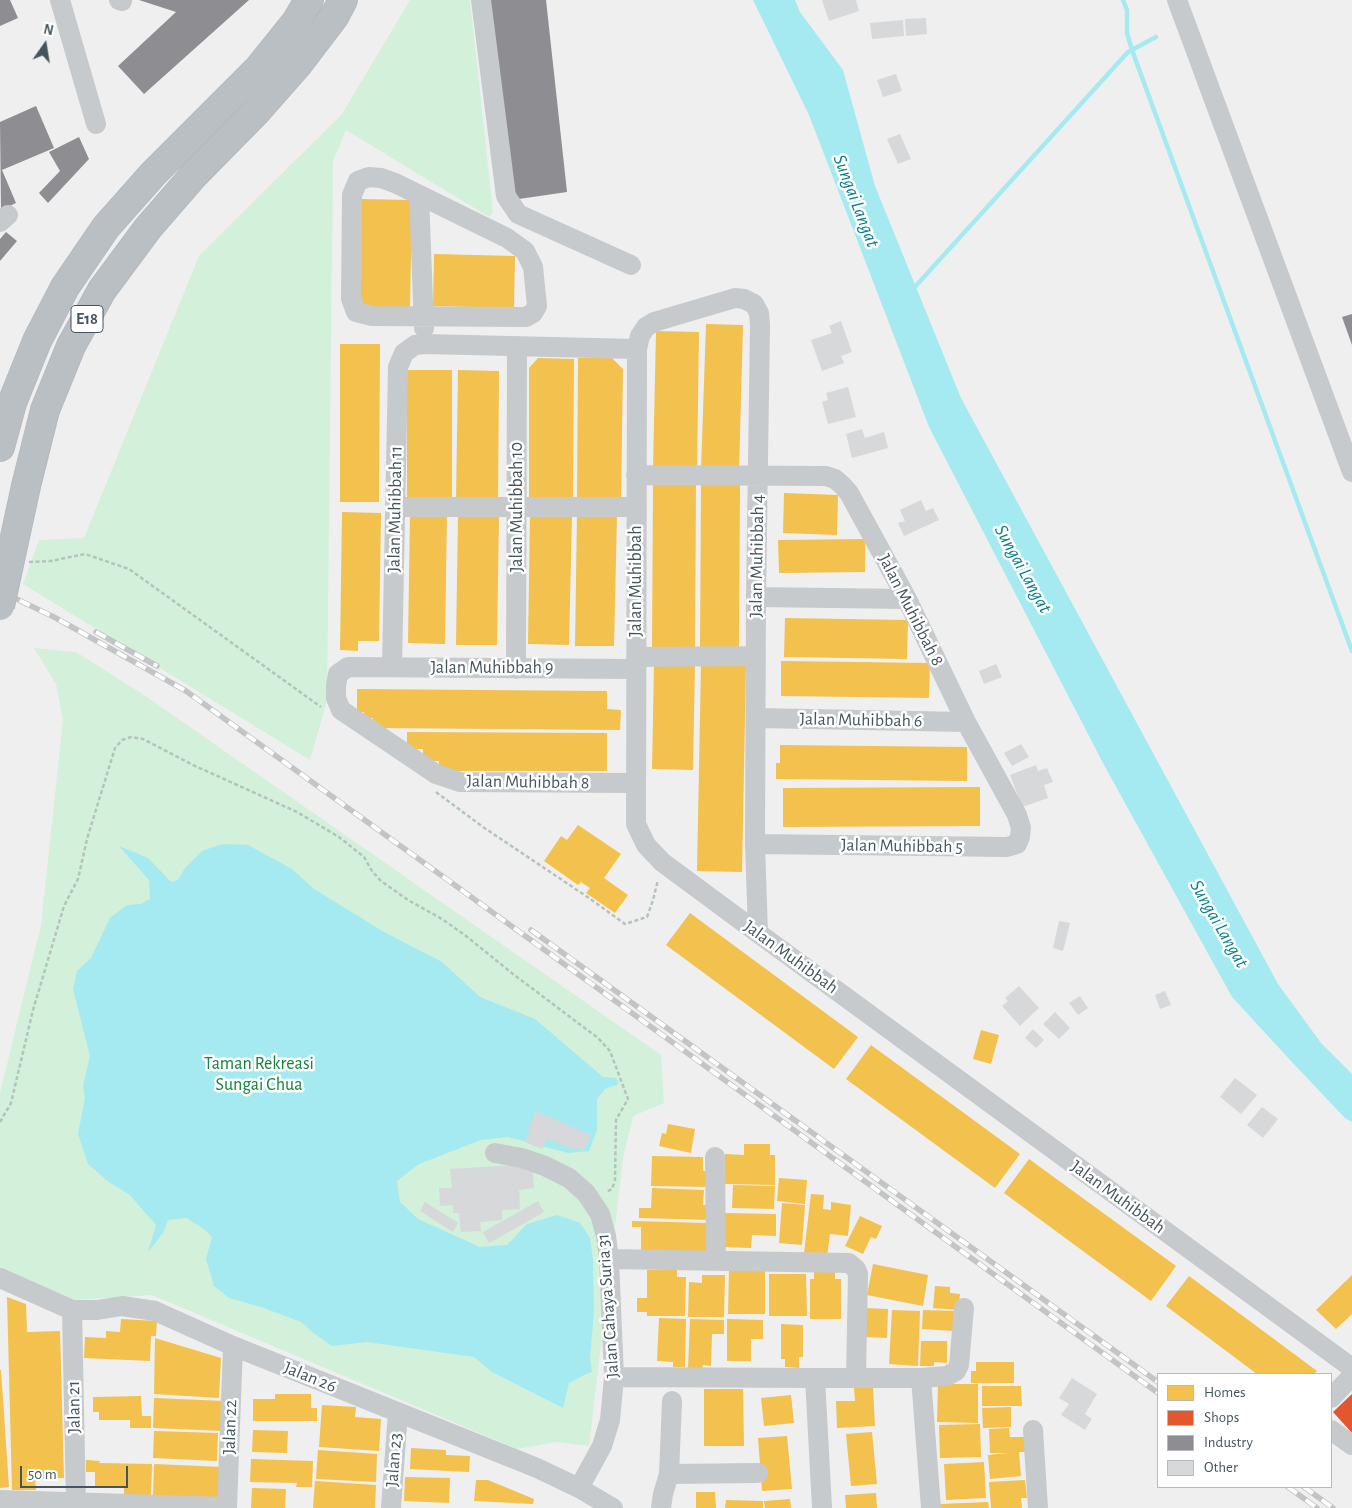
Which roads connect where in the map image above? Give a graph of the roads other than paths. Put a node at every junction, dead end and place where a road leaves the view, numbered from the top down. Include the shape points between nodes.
1 (60, 0) edge
2 (309, 0) edge
3 (343, 0) edge
4 (481, 0) edge
5 (1177, 0) edge
6 (96, 124) dead end
7 (419, 195) junction
8 (631, 265) dead end
9 (424, 316) junction
10 (638, 342) junction
11 (425, 344) junction
12 (517, 346) junction
13 (0, 446) edge
14 (1352, 472) edge
15 (636, 475) junction
16 (758, 476) junction
17 (396, 507) junction
18 (636, 507) junction
19 (517, 508) junction
20 (756, 597) junction
21 (907, 599) junction
22 (0, 606) edge
23 (756, 656) junction
24 (636, 663) junction
25 (348, 667) joint
26 (392, 667) junction
27 (516, 669) junction
28 (756, 718) junction
29 (966, 722) junction
30 (636, 783) junction
31 (1016, 815) joint
32 (755, 844) junction
33 (758, 933) junction
34 (495, 1153) dead end
35 (715, 1157) dead end
36 (609, 1258) junction
37 (716, 1260) junction
38 (0, 1278) edge
39 (964, 1308) dead end
40 (72, 1310) junction
41 (233, 1346) junction
42 (1352, 1368) edge
43 (1352, 1376) edge
44 (614, 1377) junction
45 (815, 1378) junction
46 (856, 1378) junction
47 (921, 1378) junction
48 (1332, 1397) edge
49 (672, 1401) dead end
50 (398, 1412) junction
51 (1033, 1430) dead end
52 (1332, 1431) edge
53 (1352, 1445) edge
54 (758, 1473) dead end
55 (669, 1474) junction
56 (579, 1488) junction
57 (0, 1500) edge
58 (76, 1504) junction
59 (227, 1508) edge
60 (391, 1508) edge
61 (613, 1508) edge
62 (661, 1508) edge
63 (822, 1508) edge
64 (931, 1508) edge
65 (1038, 1508) edge

1 - 6 street
2 - 13 highway, E18 via 296,22 259,68 153,174 106,227 66,287 37,341 12,404
3 - 22 highway, E18, bridge via 334,17 298,63 148,228 102,290 71,346 45,410
4 - 8 street via 506,196 518,214
5 - 14 street
7 - 9 street
7 - 9 street via 381,178 369,177 358,181 352,196 352,299 356,312 363,315
7 - 9 street via 507,238 525,251 533,266 537,306 526,317
9 - 11 street
10 - 12 street
10 - 15 street, Jalan Muhibbah
10 - 16 street, Jalan Muhibbah 4 via 646,327 654,322 735,298 754,304 760,325
11 - 12 street
11 - 17 street, Jalan Muhibbah 11 via 415,345 404,353 398,367
12 - 19 street, Jalan Muhibbah 10
15 - 16 street, Jalan Muhibbah 8
15 - 18 street, Jalan Muhibbah
16 - 20 street, Jalan Muhibbah 4
16 - 21 street, Jalan Muhibbah 8 via 826,476 835,479 849,493
17 - 19 street
17 - 26 street, Jalan Muhibbah 11
18 - 19 street
18 - 24 street, Jalan Muhibbah
19 - 27 street, Jalan Muhibbah 10
20 - 21 street
20 - 23 street, Jalan Muhibbah 4
21 - 29 street, Jalan Muhibbah 8
23 - 24 street, Jalan Muhibbah 9
23 - 28 street, Jalan Muhibbah 4
24 - 27 street, Jalan Muhibbah 9
24 - 30 street, Jalan Muhibbah
25 - 26 street, Jalan Muhibbah 9
25 - 30 street, Jalan Muhibbah 8 via 338,674 336,686 341,710 436,774 460,782
26 - 27 street, Jalan Muhibbah 9
28 - 29 street, Jalan Muhibbah 6
28 - 32 street, Jalan Muhibbah 4
29 - 31 street, Jalan Muhibbah 8
30 - 33 street, Jalan Muhibbah via 636,824 646,845 662,862
31 - 32 street, Jalan Muhibbah 5 via 1021,828 1020,837 1017,844 1007,847
32 - 33 street, Jalan Muhibbah 4
33 - 42 street, Jalan Muhibbah
34 - 36 street, Jalan Cahaya Suria 31 via 545,1166 569,1178 586,1193 600,1214
35 - 37 street
36 - 37 street
36 - 44 street, Jalan Cahaya Suria 31
37 - 46 street via 844,1261 853,1265 858,1274
38 - 40 street, Jalan 26
39 - 47 street via 956,1371 947,1376
40 - 41 street, Jalan 26 via 122,1306 155,1311
40 - 58 street, Jalan 21
41 - 50 street, Jalan 26
41 - 59 street, Jalan 22
43 - 48 street
44 - 45 street
44 - 56 street, Jalan Cahaya Suria 31 via 607,1434
45 - 46 street
45 - 63 street
46 - 47 street
47 - 64 street
49 - 55 street
50 - 56 street, Jalan 26
50 - 60 street, Jalan 23
51 - 65 street
52 - 53 street
54 - 55 street
55 - 62 street
56 - 61 street, Jalan 26
57 - 58 street
58 - 59 street

